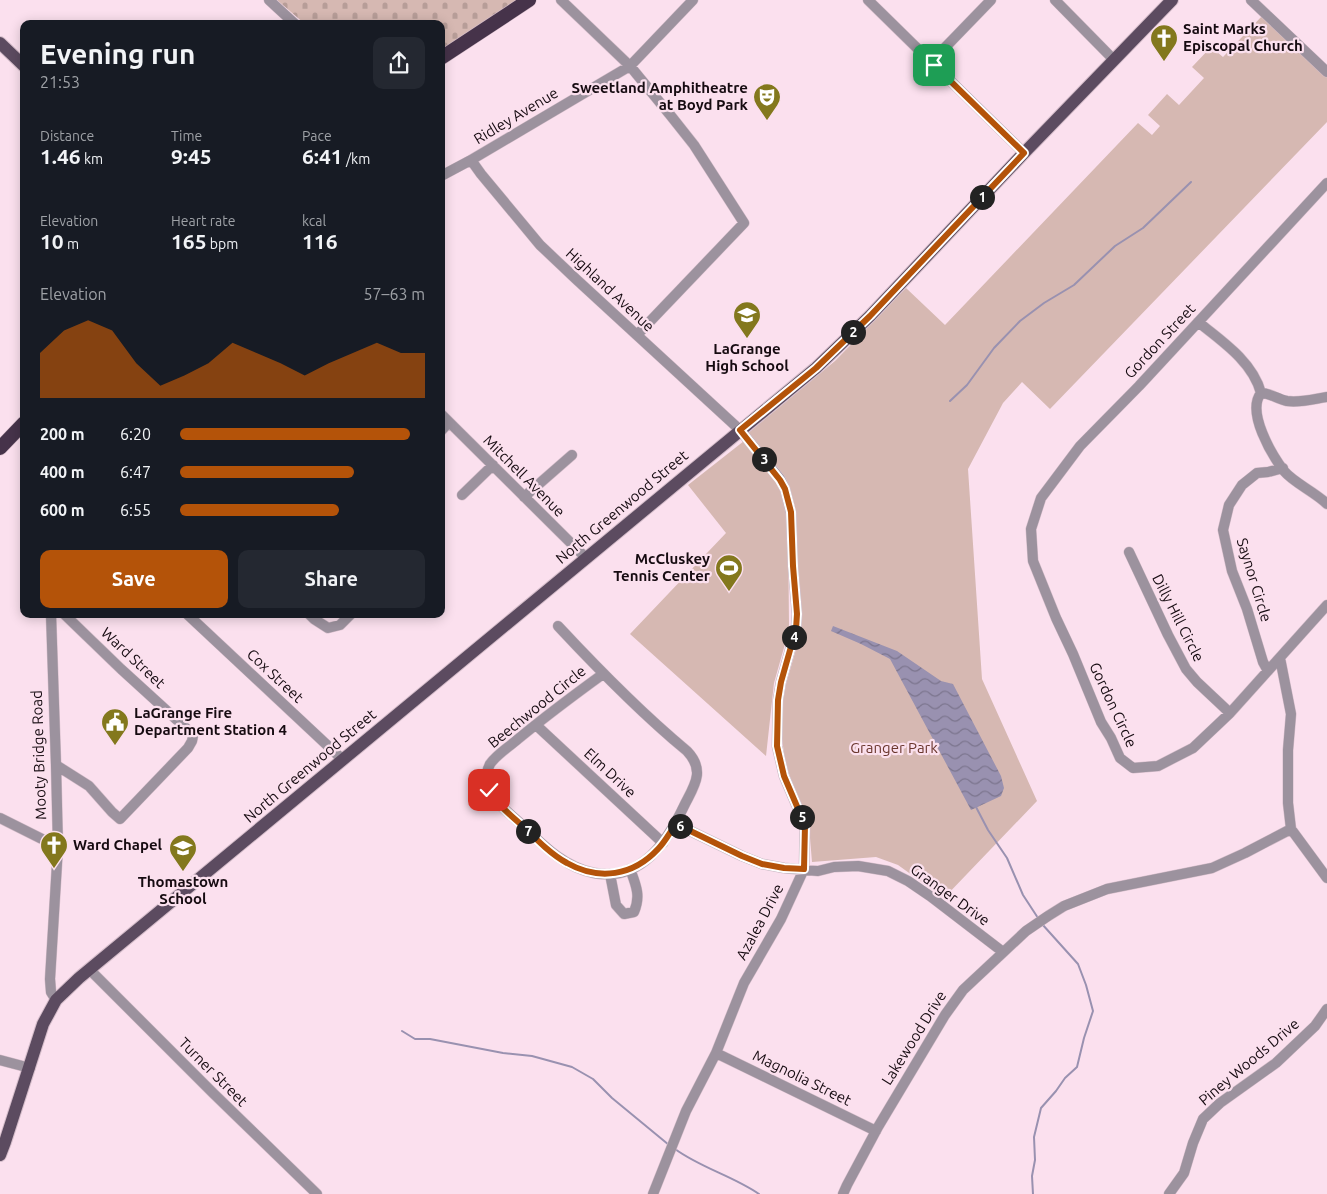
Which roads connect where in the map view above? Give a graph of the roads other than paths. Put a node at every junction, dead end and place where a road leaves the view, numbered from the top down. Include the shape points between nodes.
1 (269, 0) edge
2 (530, 0) edge
3 (561, 0) edge
4 (693, 0) edge
5 (868, 0) edge
6 (991, 0) edge
7 (1055, 0) edge
8 (1172, 0) edge
9 (1251, 0) edge
10 (291, 20) edge
11 (0, 43) edge
12 (445, 55) edge
13 (1114, 60) junction
14 (20, 62) edge
15 (931, 62) junction
16 (630, 66) junction
17 (1327, 72) edge
18 (1024, 153) junction
19 (471, 160) junction
20 (445, 174) edge
21 (1327, 183) edge
22 (1198, 322) junction
23 (637, 335) junction
24 (1260, 393) junction
25 (1327, 398) edge
26 (445, 418) edge
27 (449, 422) junction
28 (445, 426) edge
29 (20, 427) edge
30 (740, 430) junction
31 (0, 448) edge
32 (572, 455) dead end
33 (493, 465) junction
34 (1283, 468) junction
35 (462, 495) dead end
36 (524, 497) junction
37 (1327, 504) edge
38 (1031, 529) joint
39 (1129, 552) dead end
40 (586, 558) junction
41 (1327, 605) edge
42 (51, 618) edge
43 (68, 618) edge
44 (191, 618) edge
45 (313, 618) edge
46 (347, 618) edge
47 (558, 626) dead end
48 (1280, 658) junction
49 (1268, 671) junction
50 (603, 674) junction
51 (1230, 713) junction
52 (536, 725) junction
53 (343, 760) junction
54 (56, 764) junction
55 (0, 818) edge
56 (676, 824) junction
57 (1291, 829) junction
58 (663, 843) junction
59 (58, 847) junction
60 (630, 869) junction
61 (804, 869) junction
62 (610, 874) junction
63 (1327, 878) edge
64 (1003, 952) junction
65 (90, 970) junction
66 (56, 1000) junction
67 (1327, 1009) edge
68 (716, 1053) junction
69 (0, 1060) edge
70 (30, 1068) junction
71 (876, 1131) junction
72 (0, 1154) edge
73 (317, 1194) edge
74 (653, 1194) edge
75 (844, 1194) edge
76 (1170, 1194) edge

1 - 10 street
2 - 12 highway
3 - 16 street
4 - 16 street, Ridley Avenue
5 - 15 street
6 - 15 street
7 - 13 street
8 - 13 main road, North Greenwood Street
9 - 17 street
11 - 14 main road
13 - 18 main road, North Greenwood Street
15 - 18 street
16 - 19 street, Ridley Avenue
16 - 23 street via 694,145 744,222
18 - 30 main road, North Greenwood Street via 870,316 816,368
19 - 20 street, Ridley Avenue
19 - 23 street, Highland Avenue via 540,245
21 - 22 street, Gordon Street
22 - 24 street via 1249,369 1258,382
22 - 38 street, Gordon Street via 1080,446 1041,498
23 - 30 street, Highland Avenue
24 - 25 street via 1287,401
24 - 34 street via 1256,411 1260,430
26 - 27 street, Mitchell Avenue
27 - 28 street
27 - 33 street, Mitchell Avenue
29 - 31 highway
30 - 40 main road, North Greenwood Street
30 - 61 street, Azalea Drive via 780,480 791,512 797,614 778,700 777,746 784,776 805,825
32 - 36 street
33 - 35 street
33 - 36 street, Mitchell Avenue
34 - 37 street
34 - 49 street, Saynor Circle via 1257,474 1242,486 1229,505 1223,530 1232,571
36 - 40 street, Mitchell Avenue
38 - 51 street, Gordon Circle via 1033,561 1101,722 1120,758 1133,768 1158,766 1193,748
39 - 51 street, Dilly Hill Circle via 1186,669
40 - 53 main road, North Greenwood Street
41 - 48 street, Gordon Circle
42 - 54 street, Mooty Bridge Road
43 - 54 street, Ward Street via 193,736 188,748 120,818 89,786
44 - 53 street, Cox Street
45 - 46 street via 328,628 340,625
47 - 50 street, Beechwood Circle
48 - 49 street, Gordon Circle
48 - 57 street via 1291,714 1288,750
49 - 51 street, Gordon Circle
50 - 52 street, Beechwood Circle
50 - 56 street, Beechwood Circle via 695,762 696,784
52 - 58 street, Elm Drive
52 - 62 street, Beechwood Circle via 491,764 486,777 489,790 560,859 581,870
53 - 65 main road, North Greenwood Street
54 - 59 street, Mooty Bridge Road
55 - 59 street
56 - 58 street, Beechwood Circle
56 - 61 street, Granger Drive via 762,864
57 - 63 street
57 - 64 street, Lakewood Drive via 1212,868 1107,888 1064,906 1026,931
58 - 60 street, Beechwood Circle via 652,856
59 - 66 street, Mooty Bridge Road via 50,978 51,992
60 - 62 street, Beechwood Circle
60 - 62 street via 638,902 634,912 624,914 616,905
61 - 64 street, Granger Drive via 818,871 858,866 888,871 930,896
61 - 68 street, Azalea Drive via 781,919 744,983
64 - 71 street, Lakewood Drive via 963,990 945,1015
65 - 66 main road, North Greenwood Street
65 - 73 street, Turner Street
66 - 70 main road via 43,1024
67 - 76 street, Piney Woods Drive via 1315,1026 1276,1063 1203,1119 1184,1173
68 - 71 street, Magnolia Street
68 - 74 street, Azalea Drive via 686,1111
69 - 70 street
70 - 72 main road
71 - 75 street, Lakewood Drive

